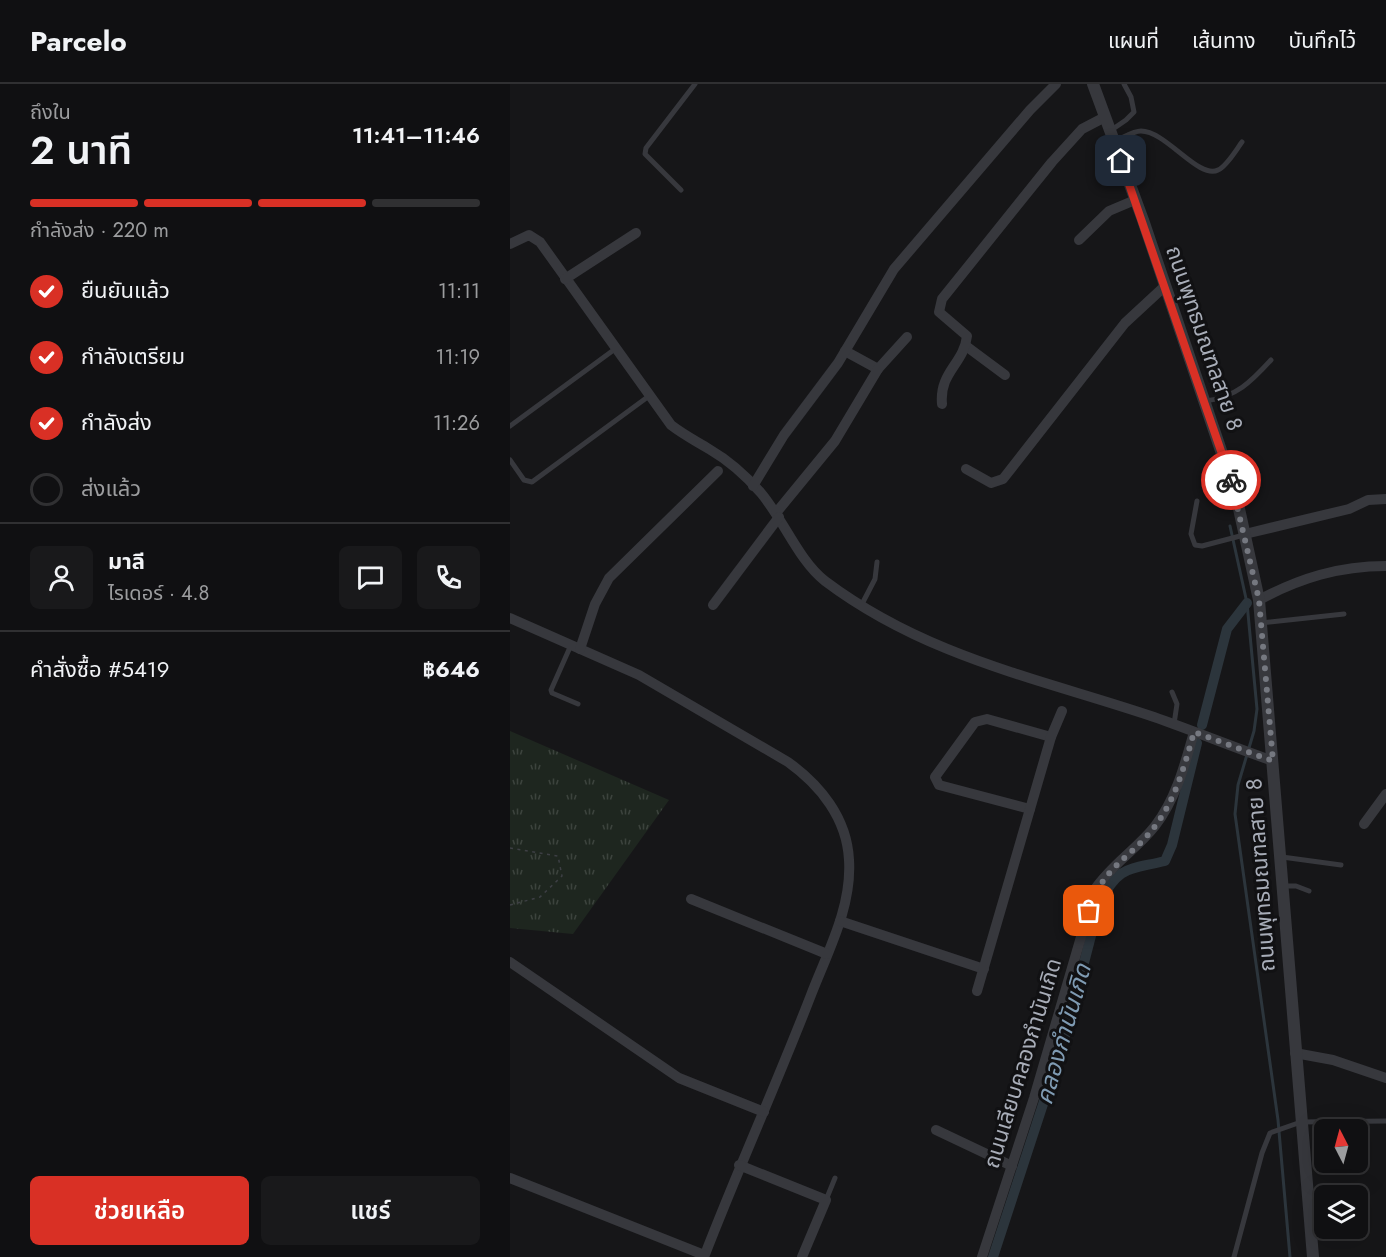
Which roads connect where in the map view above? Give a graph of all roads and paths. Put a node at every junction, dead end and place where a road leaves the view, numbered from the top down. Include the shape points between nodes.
1 (695, 84) edge
2 (1056, 84) edge
3 (1093, 84) edge
4 (1124, 84) edge
5 (1105, 117) junction
6 (1112, 136) junction
7 (1242, 142) dead end
8 (681, 190) dead end
9 (1135, 200) junction
10 (636, 233) dead end
11 (1079, 240) dead end
12 (510, 244) edge
13 (565, 279) junction
14 (1165, 286) junction
15 (907, 337) dead end
16 (966, 346) junction
17 (615, 349) junction
18 (845, 351) junction
19 (1271, 360) dead end
20 (878, 369) junction
21 (1005, 375) dead end
22 (649, 396) junction
23 (1204, 402) junction
24 (942, 404) dead end
25 (510, 426) edge
26 (510, 460) edge
27 (966, 469) dead end
28 (718, 471) dead end
29 (753, 486) junction
30 (1386, 499) edge
31 (1197, 501) dead end
32 (777, 515) junction
33 (1245, 534) junction
34 (876, 562) dead end
35 (1386, 566) edge
36 (1259, 600) junction
37 (862, 604) junction
38 (713, 605) dead end
39 (1344, 614) dead end
40 (510, 618) edge
41 (1261, 623) junction
42 (576, 647) junction
43 (1172, 692) dead end
44 (578, 704) dead end
45 (1062, 711) dead end
46 (1174, 724) junction
47 (1194, 732) junction
48 (1051, 737) junction
49 (1273, 761) junction
50 (1386, 794) edge
51 (1030, 809) junction
52 (1364, 824) dead end
53 (510, 848) edge
54 (1280, 856) junction
55 (1341, 865) dead end
56 (1282, 886) junction
57 (1309, 891) dead end
58 (691, 899) dead end
59 (510, 905) edge
60 (840, 921) junction
61 (827, 954) junction
62 (510, 962) edge
63 (984, 969) junction
64 (977, 992) dead end
65 (1295, 1053) junction
66 (1386, 1076) edge
67 (764, 1112) junction
68 (1386, 1120) edge
69 (1301, 1122) junction
70 (936, 1130) dead end
71 (739, 1165) junction
72 (1012, 1166) junction
73 (510, 1178) edge
74 (835, 1178) dead end
75 (826, 1200) junction
76 (704, 1256) edge
77 (802, 1257) edge
78 (982, 1257) edge
79 (1234, 1257) edge
80 (1313, 1257) edge

1 - 8 lane via 645,153
2 - 18 street via 894,269
3 - 5 street, ถนนพุทธมณฑลสาย 8
4 - 6 lane via 1134,112
5 - 6 street, ถนนพุทธมณฑลสาย 8
5 - 16 street via 1082,129 1052,162 942,299 939,312 967,336
6 - 7 lane via 1141,131 1155,134 1195,165 1213,172 1220,170
6 - 9 street, ถนนพุทธมณฑลสาย 8
9 - 11 street via 1109,211
9 - 14 street, ถนนพุทธมณฑลสาย 8
10 - 13 street
12 - 13 street via 529,235 540,242
13 - 17 street
14 - 23 street, ถนนพุทธมณฑลสาย 8
14 - 27 street via 1125,323 1003,479 991,483
15 - 20 street
16 - 21 street
16 - 24 street via 943,381
17 - 22 street
17 - 25 lane
18 - 20 street
18 - 29 street via 784,435
19 - 23 lane via 1238,392
20 - 32 street via 835,441
22 - 26 lane via 532,482 524,480
22 - 29 street via 671,425 718,456
23 - 33 street, ถนนพุทธมณฑลสาย 8
28 - 42 street via 609,578
29 - 32 street
30 - 33 street via 1368,500 1349,509
31 - 33 lane via 1191,534 1195,545
32 - 37 street via 824,580
32 - 38 street
33 - 36 street, ถนนพุทธมณฑลสาย 8
34 - 37 lane via 875,579
35 - 36 street via 1356,567 1293,581
36 - 41 street, ถนนพุทธมณฑลสาย 8
37 - 46 street via 937,647
39 - 41 lane
40 - 42 street
41 - 49 street, ถนนพุทธมณฑลสาย 8
42 - 44 lane via 551,690
42 - 60 street via 639,675 811,779 833,807 849,858 846,906
43 - 46 lane via 1177,705
45 - 48 street
46 - 47 street
47 - 49 street
47 - 72 street, ถนนเลียบคลองกำนันเกิด via 1166,809 1155,826 1105,874 1095,889
48 - 51 street
48 - 51 street via 980,720 935,777 939,785
49 - 54 street, ถนนพุทธมณฑลสาย 8
50 - 52 street
51 - 63 street
53 - 59 path via 558,856 562,876 540,897
54 - 55 lane
54 - 56 street, ถนนพุทธมณฑลสาย 8
56 - 57 lane
56 - 65 street, ถนนพุทธมณฑลสาย 8
58 - 61 street
60 - 61 street
60 - 63 street
61 - 67 street
62 - 67 street via 678,1078
63 - 64 street
65 - 66 street
65 - 69 street, ถนนพุทธมณฑลสาย 8
67 - 71 street
68 - 69 lane
69 - 79 lane via 1270,1133
69 - 80 street, ถนนพุทธมณฑลสาย 8
70 - 72 street
71 - 75 street
71 - 76 street
72 - 78 street, ถนนเลียบคลองกำนันเกิด
73 - 76 street
74 - 75 lane
75 - 77 street

